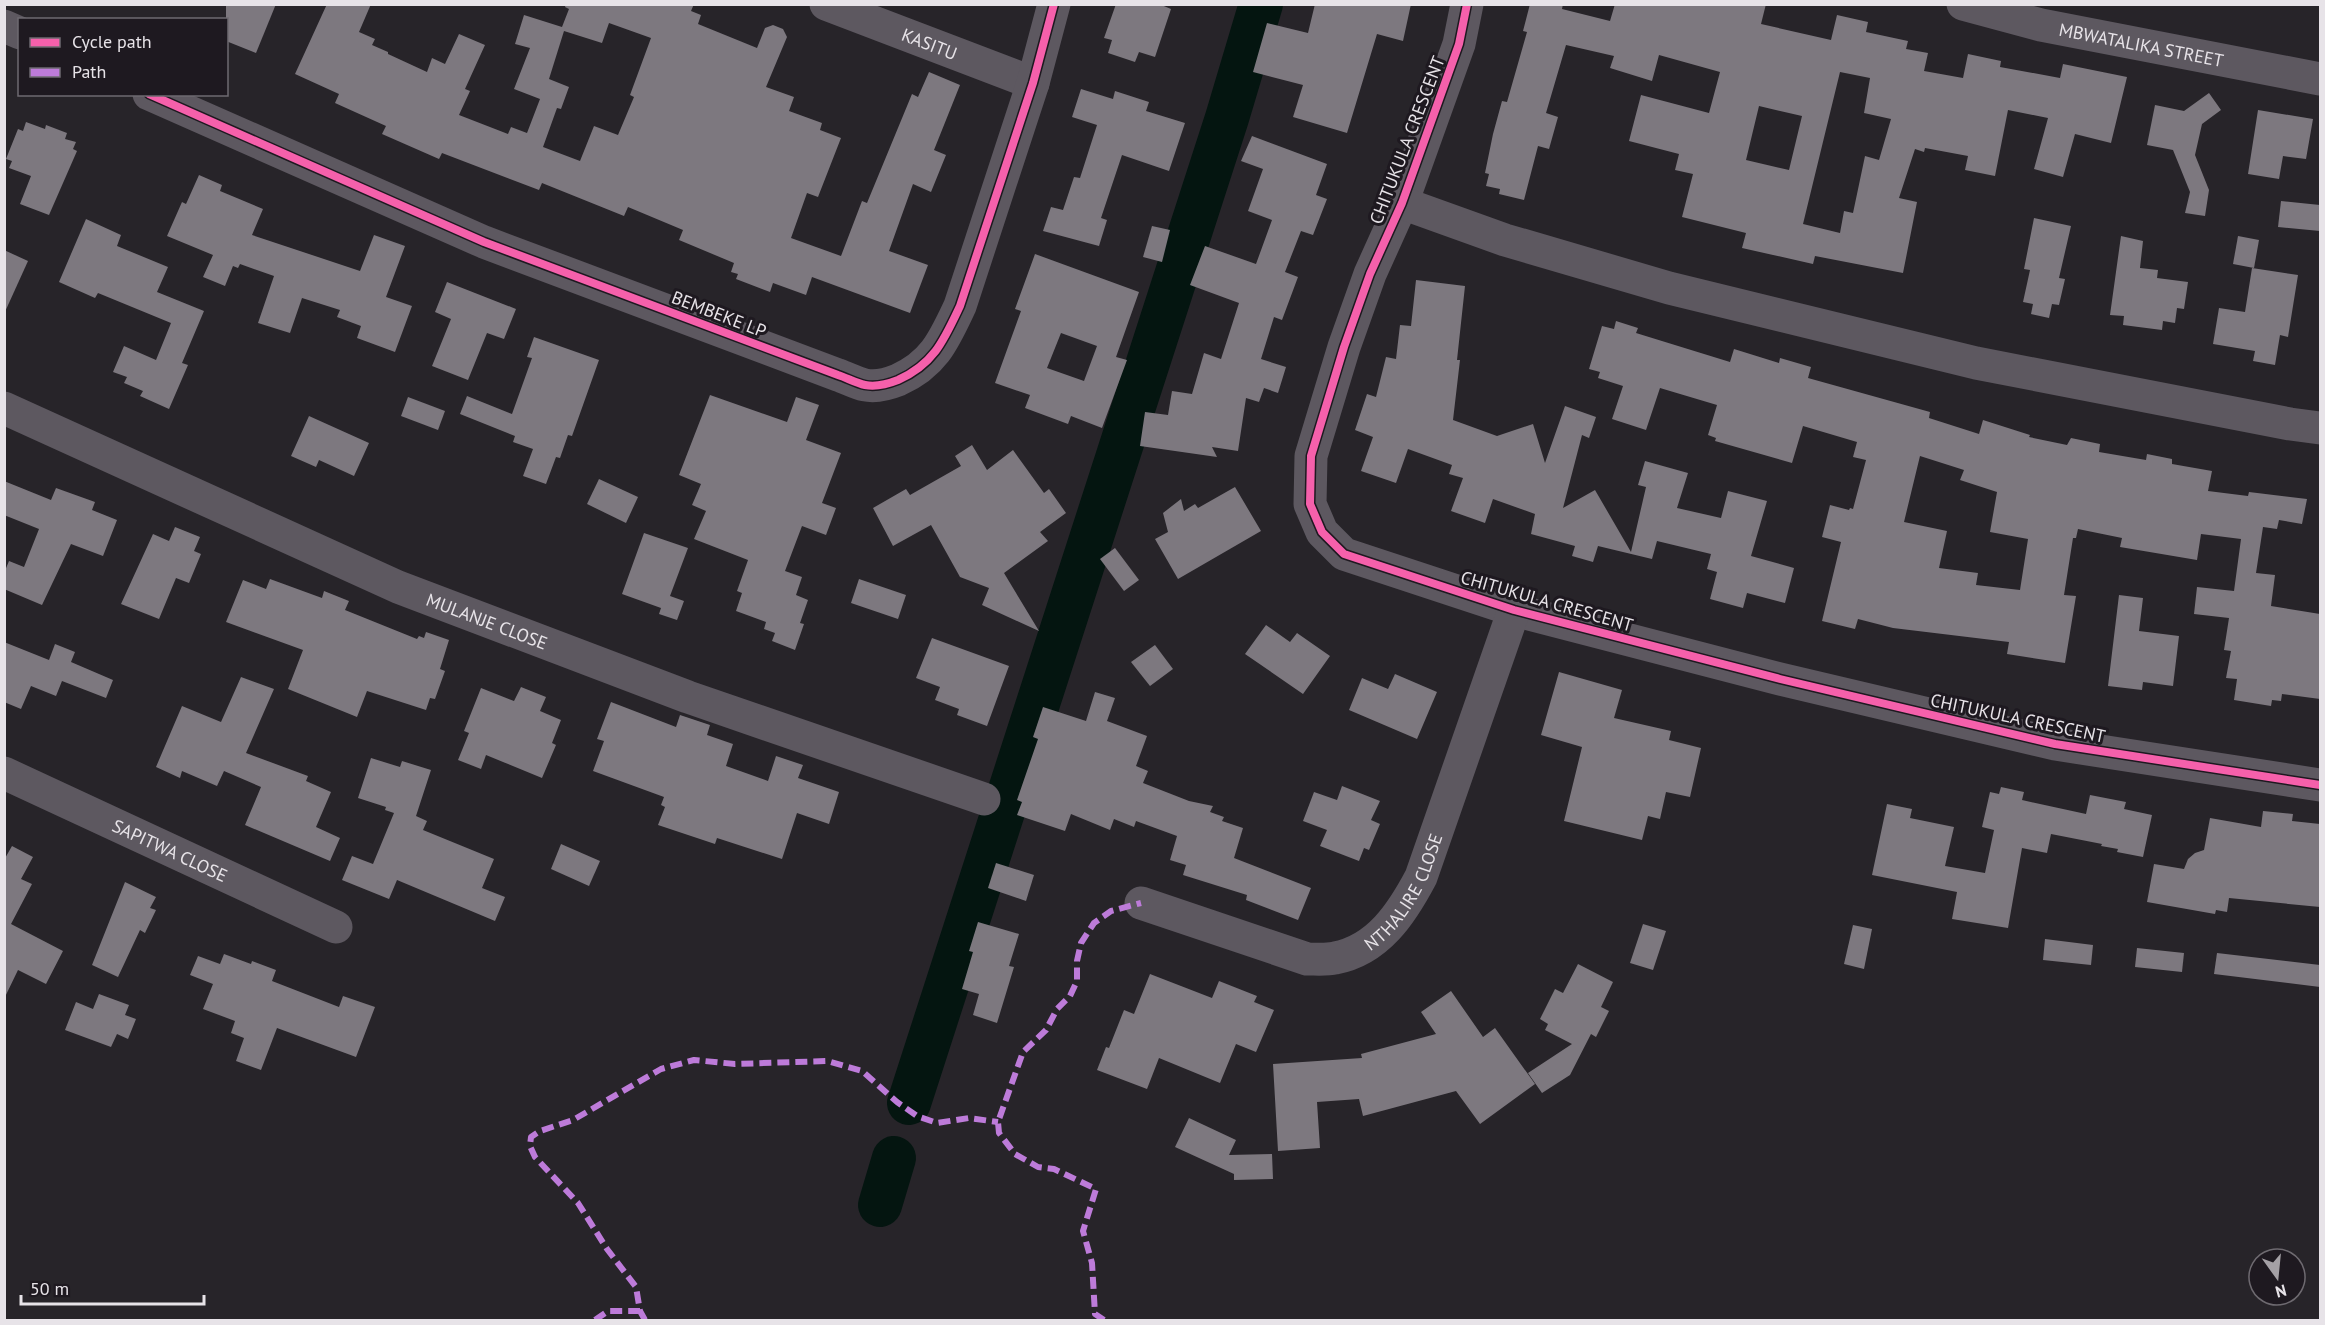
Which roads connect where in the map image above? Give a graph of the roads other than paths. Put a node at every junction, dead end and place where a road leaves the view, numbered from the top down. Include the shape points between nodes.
1 (826, 4) edge
2 (1054, 4) edge
3 (1467, 4) edge
4 (1963, 4) edge
5 (4, 26) edge
6 (18, 32) edge
7 (2320, 79) edge
8 (1033, 83) junction
9 (154, 96) edge
10 (1402, 203) junction
11 (4, 408) edge
12 (2320, 428) edge
13 (1514, 610) junction
14 (4, 773) edge
15 (2320, 785) edge
16 (984, 799) dead end
17 (1141, 903) dead end
18 (336, 927) dead end

1 - 8 street, KASITU
2 - 8 street, BEMBEKE LP
3 - 10 street, CHITUKULA CRESCENT via 1459,44
4 - 7 street, MBWATALIKA STREET via 2041,25
5 - 6 street
8 - 9 street, BEMBEKE LP via 960,306 945,338 928,362 912,373 889,383 866,385 484,242
10 - 12 street, CHITUKULA CRESCENT via 1506,240 1692,294 1976,363
10 - 13 street, CHITUKULA CRESCENT via 1370,274 1334,379 1311,456 1310,504 1322,532 1344,554
11 - 16 street, MULANJE CLOSE via 398,587 688,697
13 - 15 street, CHITUKULA CRESCENT via 1780,679 2055,744
13 - 17 street, NTHALIRE CLOSE via 1421,877 1404,908 1381,935 1334,959 1307,959
14 - 18 street, SAPITWA CLOSE

